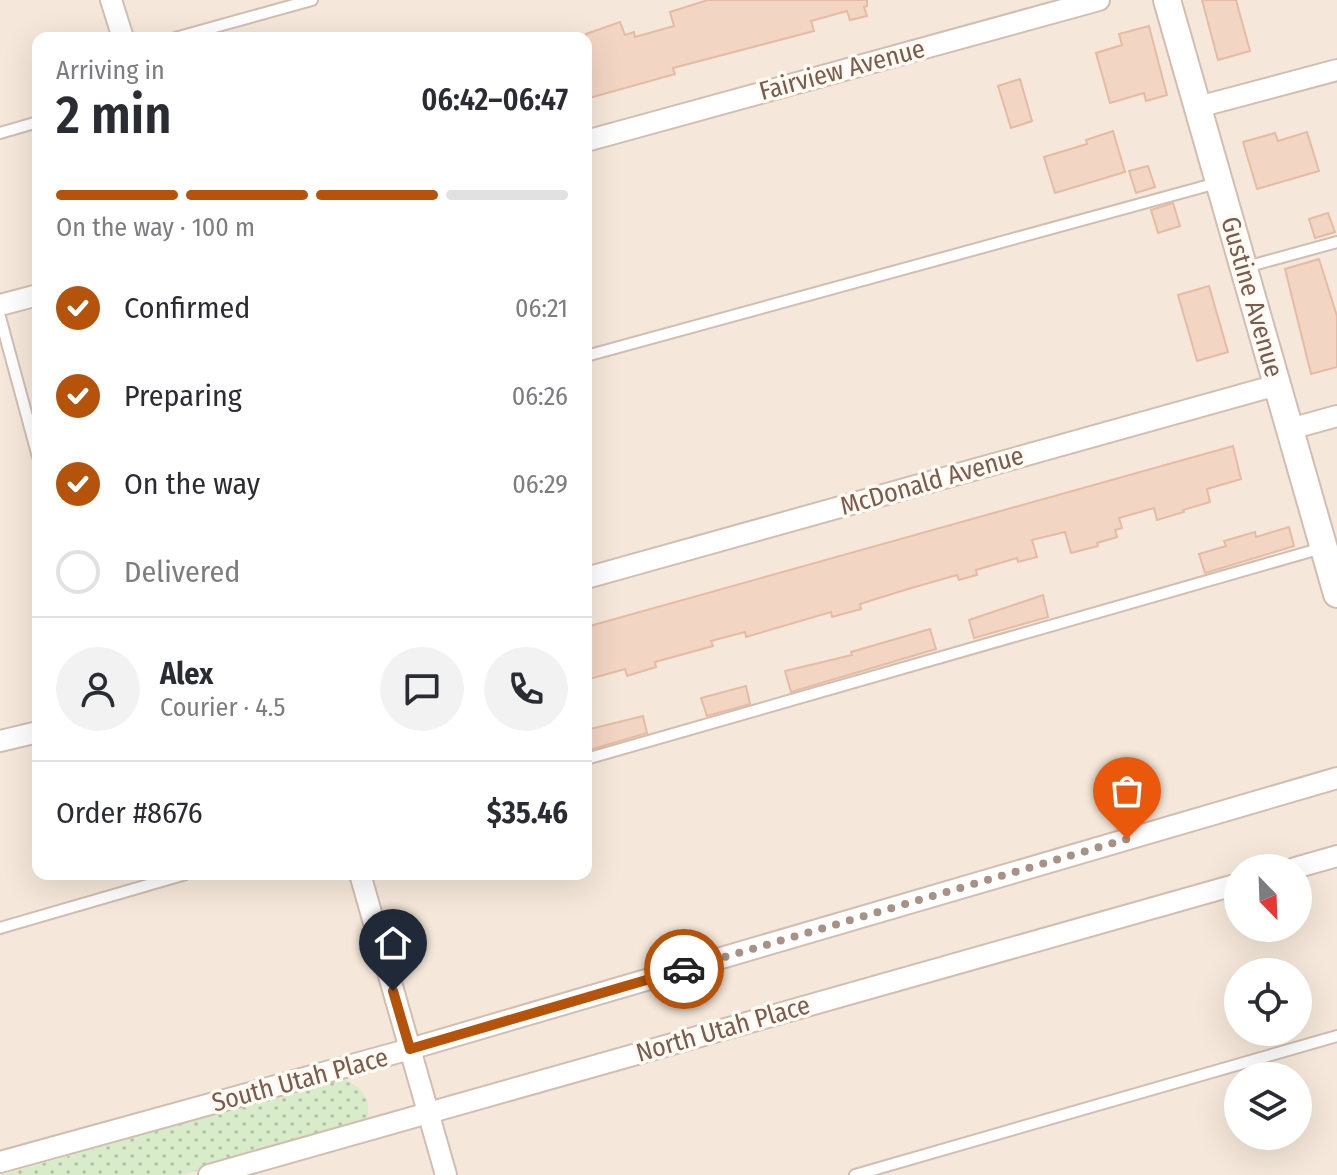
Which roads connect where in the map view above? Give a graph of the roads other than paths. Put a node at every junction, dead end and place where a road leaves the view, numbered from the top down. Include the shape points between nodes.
1 (111, 0) edge
2 (312, 0) edge
3 (1099, 0) edge
4 (1167, 0) edge
5 (121, 32) edge
6 (197, 32) edge
7 (1337, 70) edge
8 (1198, 107) junction
9 (32, 124) edge
10 (0, 133) edge
11 (592, 139) edge
12 (1219, 182) junction
13 (1337, 242) edge
14 (1244, 267) junction
15 (32, 297) edge
16 (0, 305) edge
17 (0, 317) edge
18 (592, 354) edge
19 (1277, 385) junction
20 (1337, 416) edge
21 (1290, 429) junction
22 (32, 435) edge
23 (1324, 547) junction
24 (592, 576) edge
25 (1337, 594) edge
26 (32, 733) edge
27 (0, 741) edge
28 (592, 757) edge
29 (1337, 778) edge
30 (1337, 856) edge
31 (1312, 863) edge
32 (165, 880) edge
33 (362, 880) edge
34 (1224, 888) edge
35 (0, 928) edge
36 (1337, 1036) edge
37 (410, 1049) junction
38 (428, 1112) junction
39 (0, 1162) edge
40 (209, 1175) edge
41 (446, 1175) edge
42 (855, 1175) edge

1 - 5 street
2 - 6 lane
3 - 11 street, Fairview Avenue
4 - 8 street, Gustine Avenue
7 - 8 street
8 - 12 street, Gustine Avenue
9 - 10 lane
12 - 14 street, Gustine Avenue
12 - 18 lane
13 - 14 lane
14 - 19 street, Gustine Avenue
15 - 16 street
17 - 22 lane
19 - 21 street, Gustine Avenue
19 - 24 street, McDonald Avenue
20 - 21 street
21 - 23 street, Gustine Avenue
23 - 25 street, Gustine Avenue
23 - 28 lane
26 - 27 street
29 - 37 street, South Utah Place
30 - 31 street
32 - 35 lane
33 - 37 street
34 - 38 street, North Utah Place
36 - 42 lane
37 - 38 street
37 - 39 street, South Utah Place
38 - 40 street, North Utah Place
38 - 41 street

